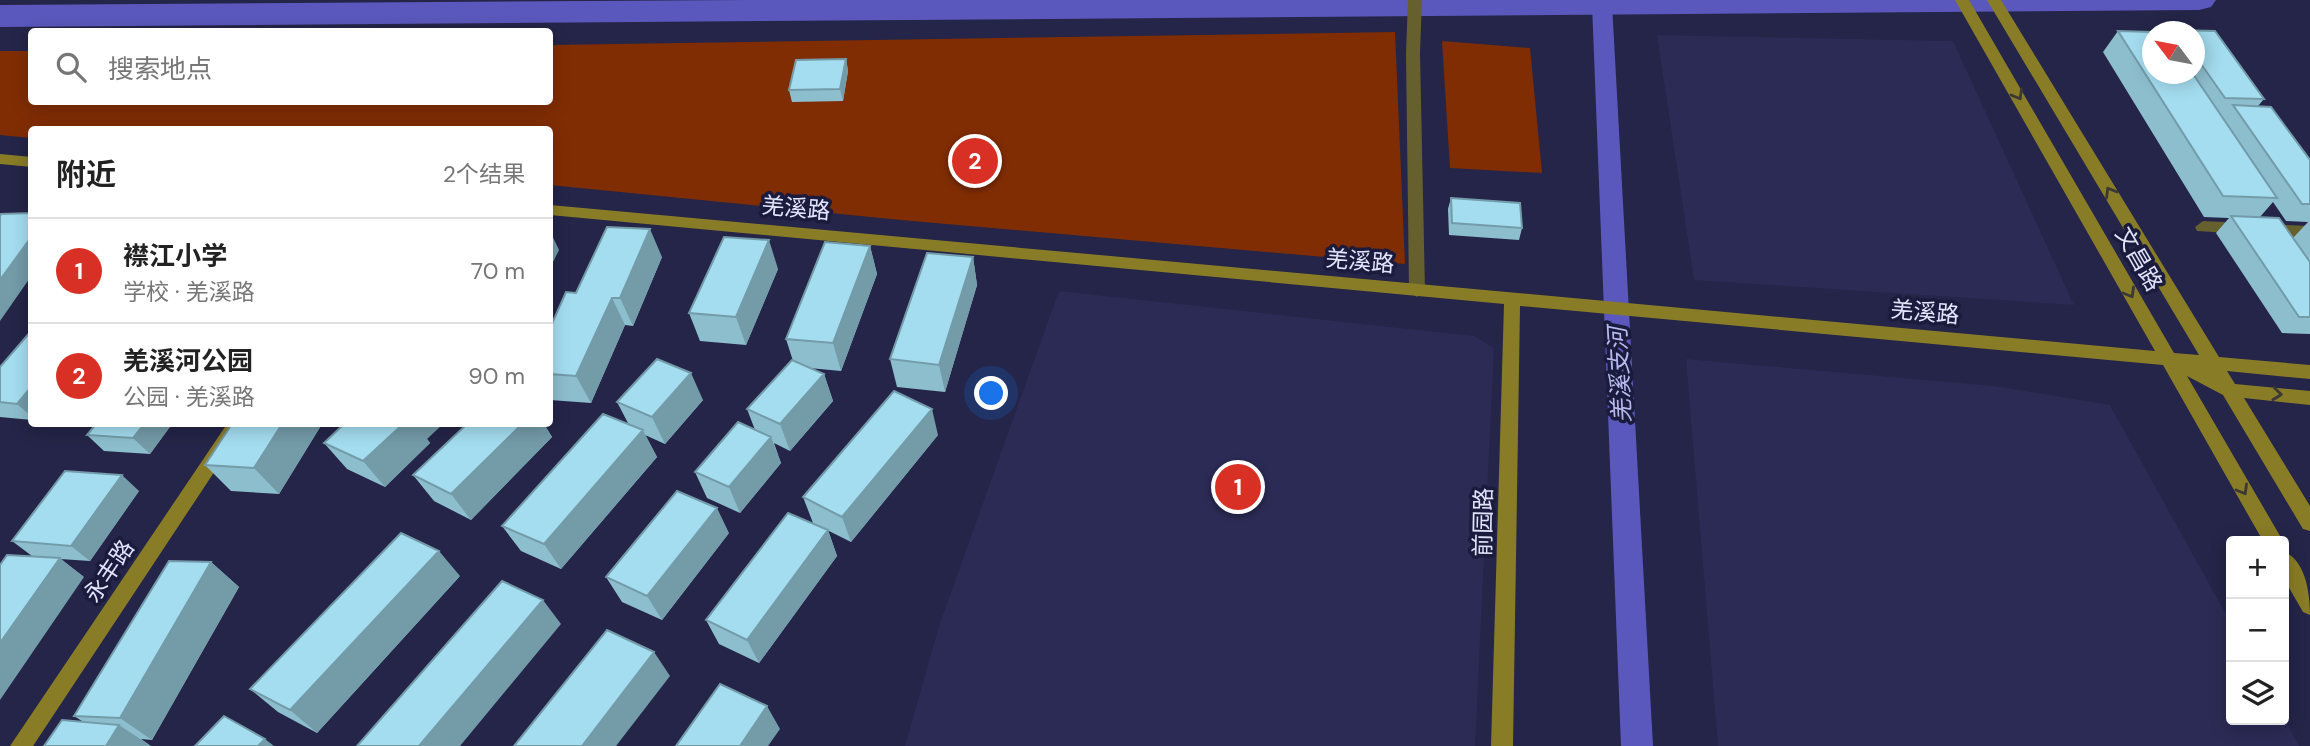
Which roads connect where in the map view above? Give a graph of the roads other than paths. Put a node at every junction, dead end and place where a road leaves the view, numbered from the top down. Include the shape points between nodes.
1 (1415, 0) edge
2 (1962, 0) edge
3 (1994, 0) edge
4 (0, 159) edge
5 (28, 162) edge
6 (553, 210) edge
7 (2203, 227) dead end
8 (2310, 232) edge
9 (1417, 291) junction
10 (1512, 300) junction
11 (2167, 358) junction
12 (2213, 362) junction
13 (2310, 372) edge
14 (2230, 390) junction
15 (2310, 398) edge
16 (235, 427) edge
17 (2310, 523) edge
18 (2270, 536) edge
19 (2289, 570) edge
20 (2310, 606) edge
21 (21, 746) edge
22 (1502, 746) edge

1 - 9 street
2 -> 11 street, 文昌路
12 -> 3 street, 文昌路
4 - 5 street
6 - 9 street, 羌溪路
7 - 8 street
9 - 10 street, 羌溪路
10 - 11 street, 羌溪路
10 - 22 street, 前园路
11 - 12 street, 羌溪路
11 - 14 street, 羌溪路
11 -> 18 street, 文昌路
12 - 13 street, 羌溪路
12 - 14 street, 文昌路
14 -> 15 street, 羌溪路
14 - 17 street, 文昌路
16 - 21 street, 永丰路
19 - 20 street

